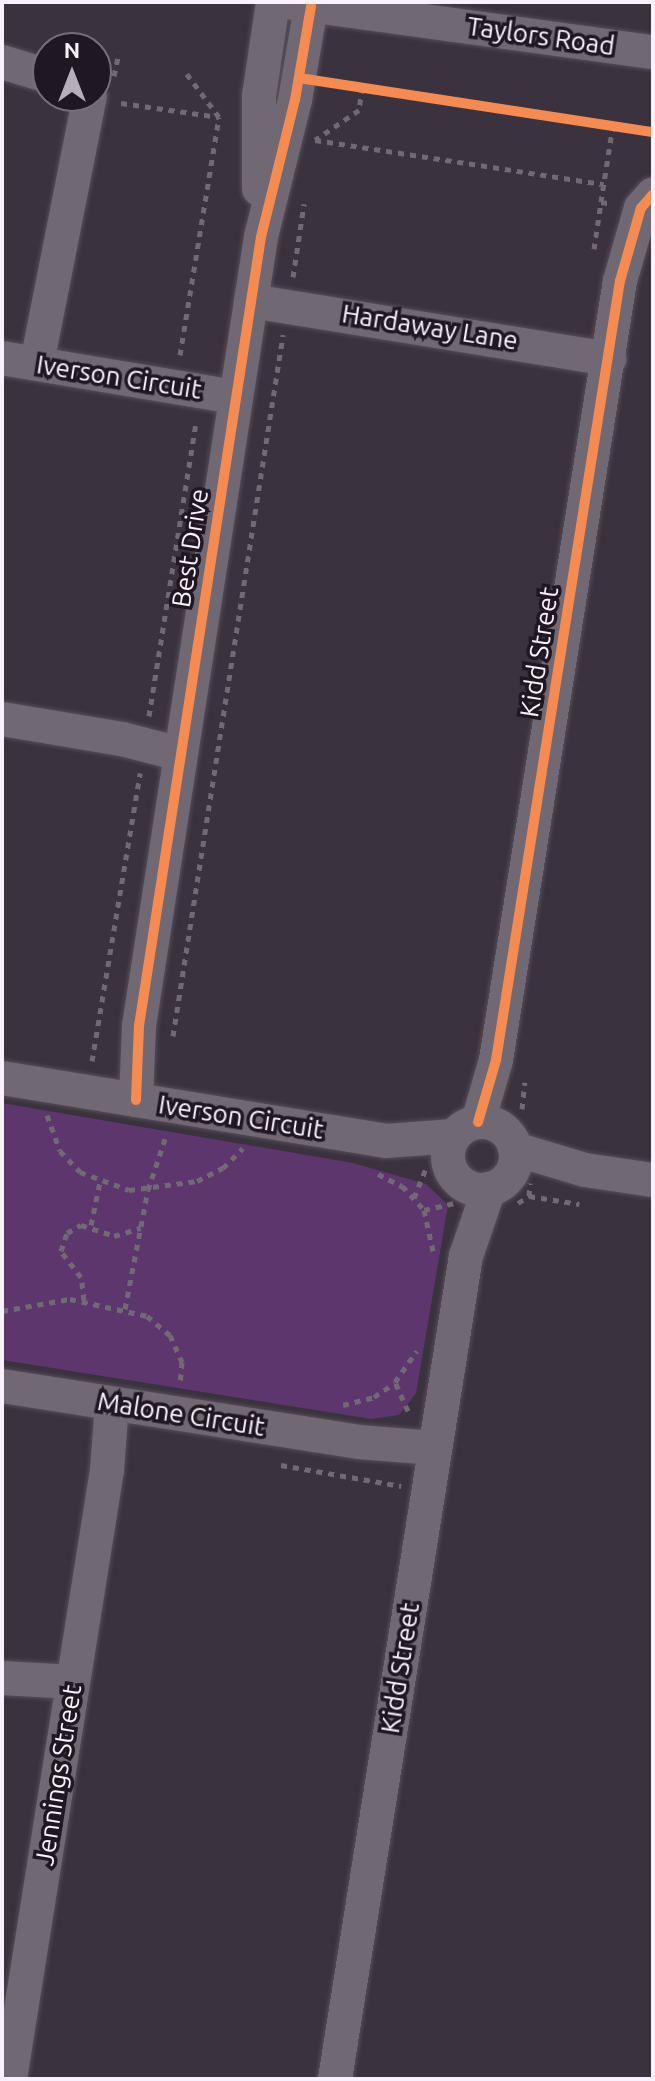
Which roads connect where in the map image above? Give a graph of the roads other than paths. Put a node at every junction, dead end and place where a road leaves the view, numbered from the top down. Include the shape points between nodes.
1 (273, 2) edge
2 (298, 4) edge
3 (653, 52) edge
4 (2, 55) edge
5 (32, 58) edge
6 (2, 62) edge
7 (32, 71) edge
8 (72, 112) edge
9 (98, 112) edge
10 (76, 165) junction
11 (653, 176) edge
12 (627, 195) edge
13 (261, 237) junction
14 (251, 301) junction
15 (2, 358) edge
16 (609, 359) junction
17 (44, 365) junction
18 (236, 397) junction
19 (2, 719) edge
20 (181, 745) junction
21 (2, 1078) edge
22 (126, 1098) junction
23 (482, 1155) junction
24 (653, 1180) edge
25 (2, 1386) edge
26 (118, 1405) junction
27 (422, 1452) junction
28 (2, 1678) edge
29 (72, 1690) junction
30 (14, 1974) edge
31 (10, 2079) edge
32 (335, 2079) edge

1 - 13 street, Best Drive via 259,96
2 - 3 street, Taylors Road
2 - 13 street, Best Drive via 295,100
4 - 5 street
6 - 7 street
8 - 10 street
9 - 10 street
10 - 17 street
11 - 12 street, Kidd Street via 639,181
12 - 16 street, Kidd Street via 641,208 620,281
13 - 14 street, Best Drive
14 - 16 street, Hardaway Lane
14 - 18 street, Best Drive
15 - 17 street, Iverson Circuit
16 - 23 street, Kidd Street
17 - 18 street, Iverson Circuit
18 - 20 street, Best Drive
19 - 20 street
20 - 22 street, Best Drive
21 - 22 street, Iverson Circuit
22 - 23 street, Iverson Circuit via 168,1122 250,1141 386,1141
23 - 24 street, Iverson Circuit
23 - 27 street, Kidd Street via 466,1256
25 - 26 street, Malone Circuit
26 - 27 street, Malone Circuit via 178,1398
26 - 29 street, Jennings Street
27 - 32 street, Kidd Street
28 - 29 street
29 - 30 street, Jennings Street
30 - 31 street, Jennings Street

